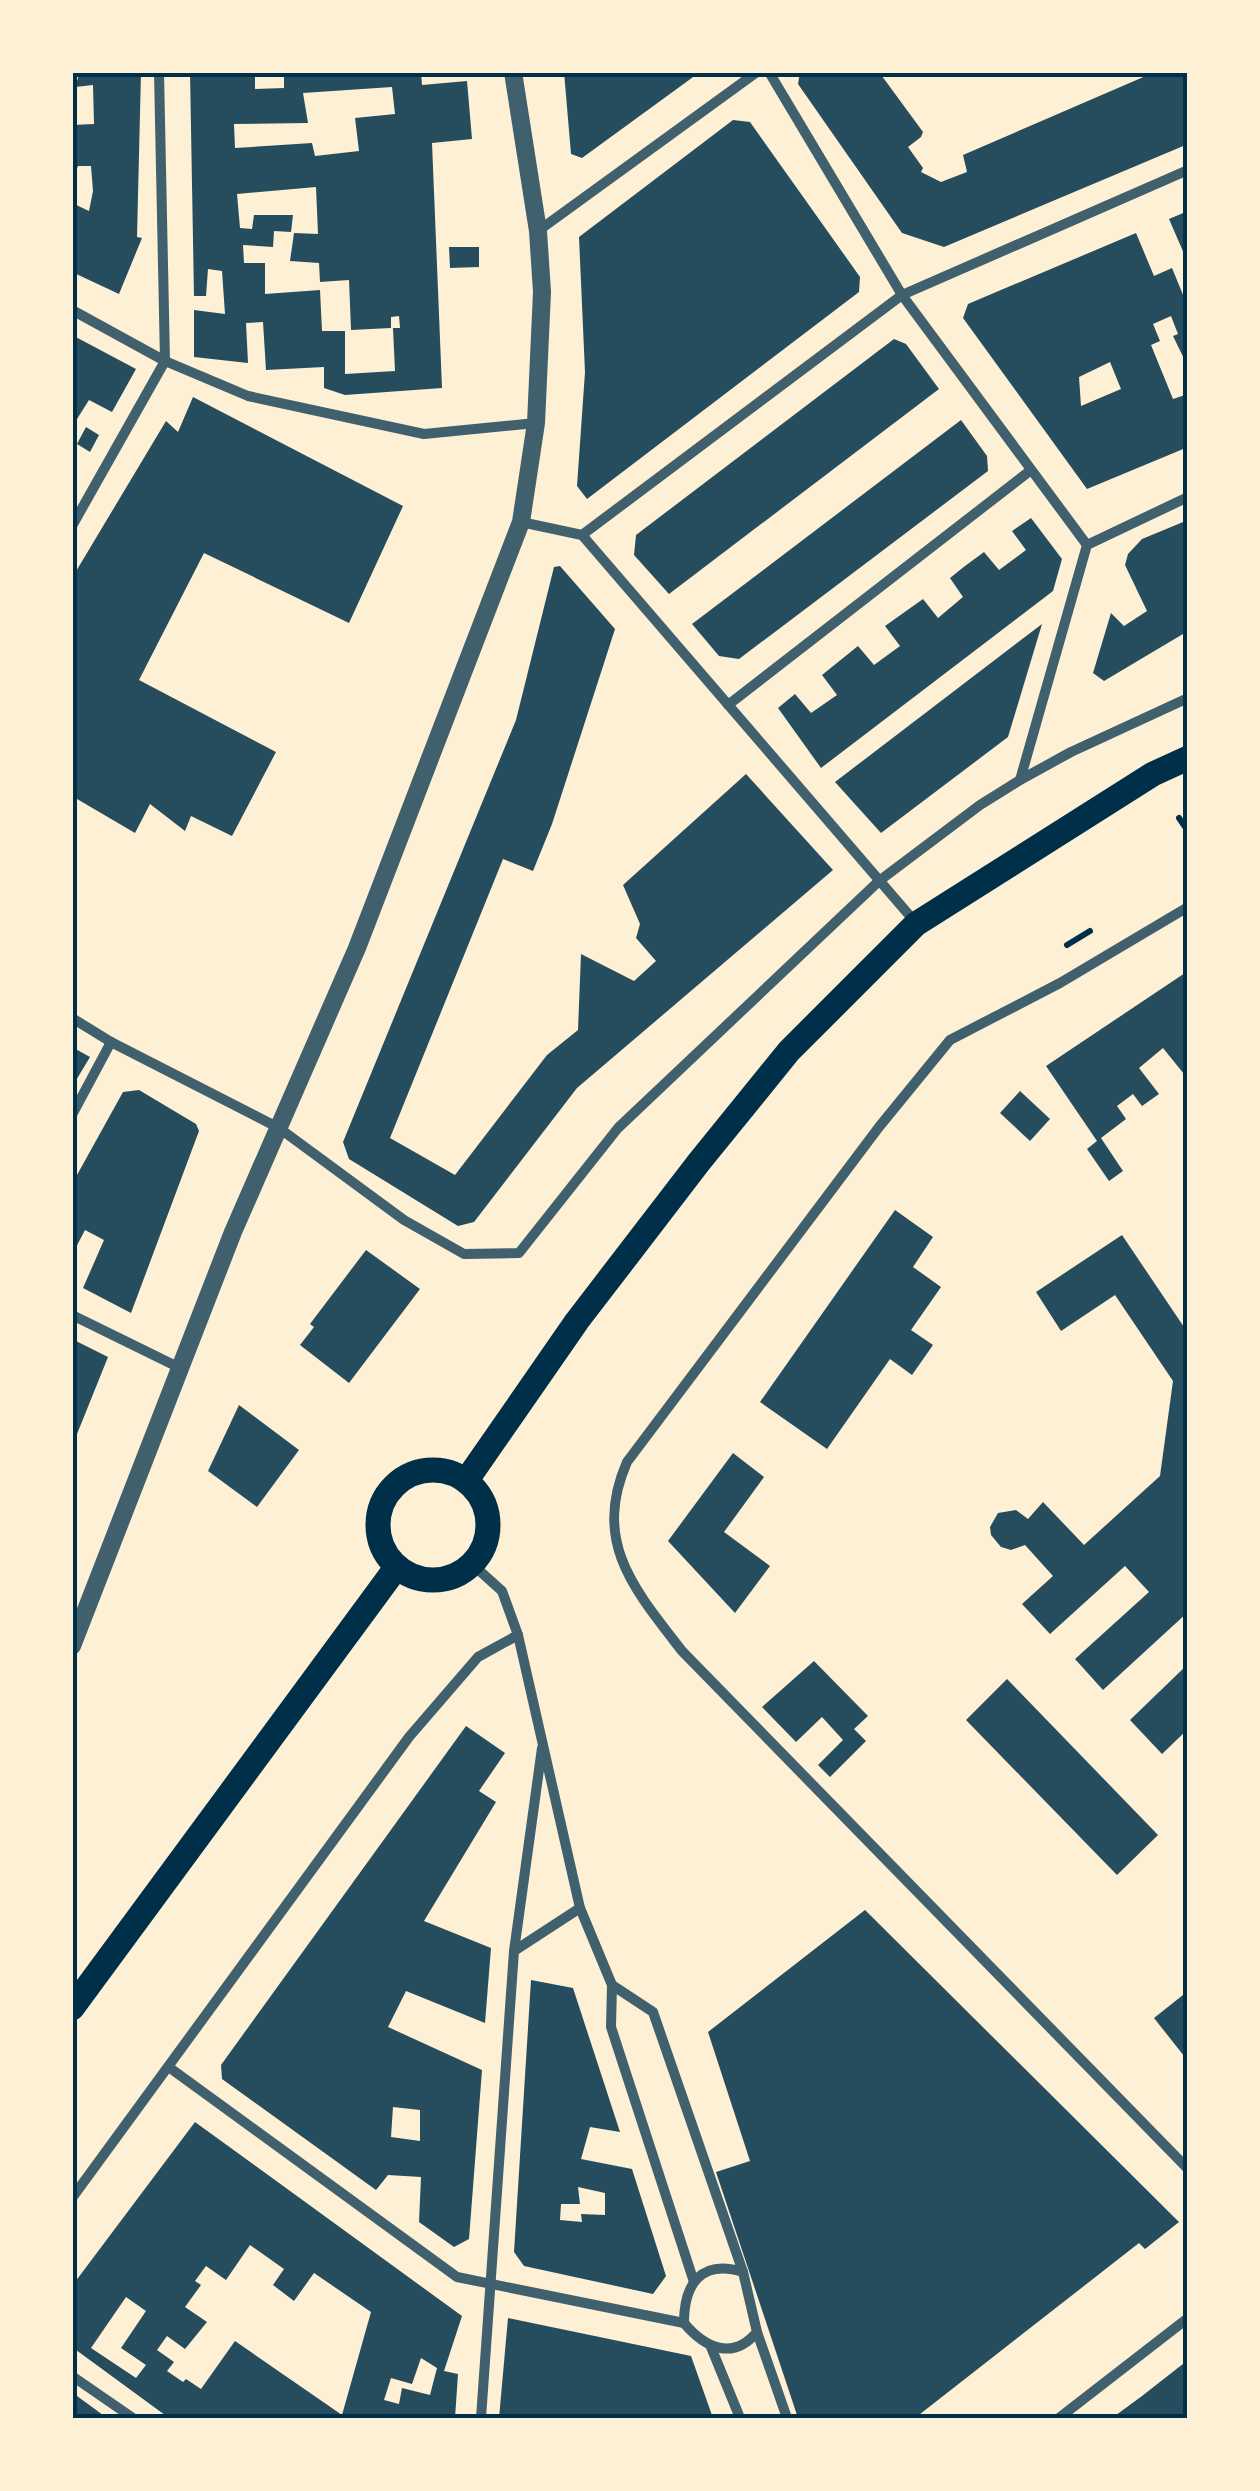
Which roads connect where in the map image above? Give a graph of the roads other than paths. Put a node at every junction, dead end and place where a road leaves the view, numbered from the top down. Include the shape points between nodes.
1 (159, 72) edge
2 (513, 72) edge
3 (757, 72) edge
4 (769, 72) edge
5 (1188, 170) edge
6 (538, 231) junction
7 (902, 295) junction
8 (72, 310) edge
9 (165, 360) junction
10 (536, 423) junction
11 (1030, 470) junction
12 (1188, 498) edge
13 (521, 522) junction
14 (72, 526) edge
15 (582, 535) junction
16 (1087, 545) junction
17 (1188, 698) edge
18 (728, 705) junction
19 (1188, 758) edge
20 (1020, 780) junction
21 (878, 882) junction
22 (1188, 907) edge
23 (916, 924) junction
24 (72, 1018) edge
25 (111, 1042) junction
26 (72, 1115) edge
27 (279, 1128) junction
28 (72, 1315) edge
29 (180, 1368) junction
30 (466, 1480) junction
31 (472, 1564) junction
32 (396, 1568) junction
33 (518, 1634) junction
34 (72, 1646) edge
35 (543, 1742) junction
36 (580, 1908) junction
37 (514, 1951) junction
38 (612, 1985) junction
39 (72, 2008) edge
40 (170, 2068) junction
41 (1188, 2170) edge
42 (72, 2198) edge
43 (743, 2272) junction
44 (694, 2282) junction
45 (489, 2285) junction
46 (1188, 2318) edge
47 (684, 2324) junction
48 (757, 2332) junction
49 (710, 2347) junction
50 (72, 2376) edge
51 (134, 2418) edge
52 (480, 2418) edge
53 (740, 2418) edge
54 (788, 2418) edge
55 (1059, 2418) edge

1 - 9 street
2 - 6 street
3 - 6 street
4 - 7 street
5 - 7 street
6 - 10 street
7 - 11 street
7 - 15 street
8 - 9 street
9 - 10 street via 248,396 424,434
9 - 14 street
10 - 13 street
11 - 16 street
11 - 18 street
12 - 16 street
13 - 15 street
13 - 27 street
15 - 18 street
16 - 20 street
17 - 20 street
18 - 21 street
19 - 23 main road
20 - 21 street
21 - 23 street
21 - 27 street via 618,1128 519,1253 464,1254 404,1220
22 - 41 street via 950,1040 627,1462 612,1518 625,1565 682,1650
23 - 30 main road via 789,1051 577,1321
24 - 25 street
25 - 26 street
25 - 27 street
27 - 29 street
28 - 29 street
29 - 34 street
30 - 31 main road via 487,1512 483,1549
30 - 32 main road via 449,1472 412,1474 384,1499 378,1536
31 - 32 main road via 427,1581
31 - 33 street via 502,1591
32 - 39 main road
33 - 35 street
33 - 40 street via 478,1657 409,1737
35 - 36 street
35 - 37 street
36 - 37 street
36 - 38 street
37 - 45 street
38 - 43 street via 653,2012
38 - 44 street via 611,2028
40 - 42 street
40 - 45 street via 457,2276
43 - 44 street via 716,2268
43 - 48 street
44 - 47 street
45 - 47 street
45 - 52 street
46 - 55 street
47 - 49 street
48 - 49 street via 737,2348
48 - 54 street
49 - 53 street
50 - 51 street

